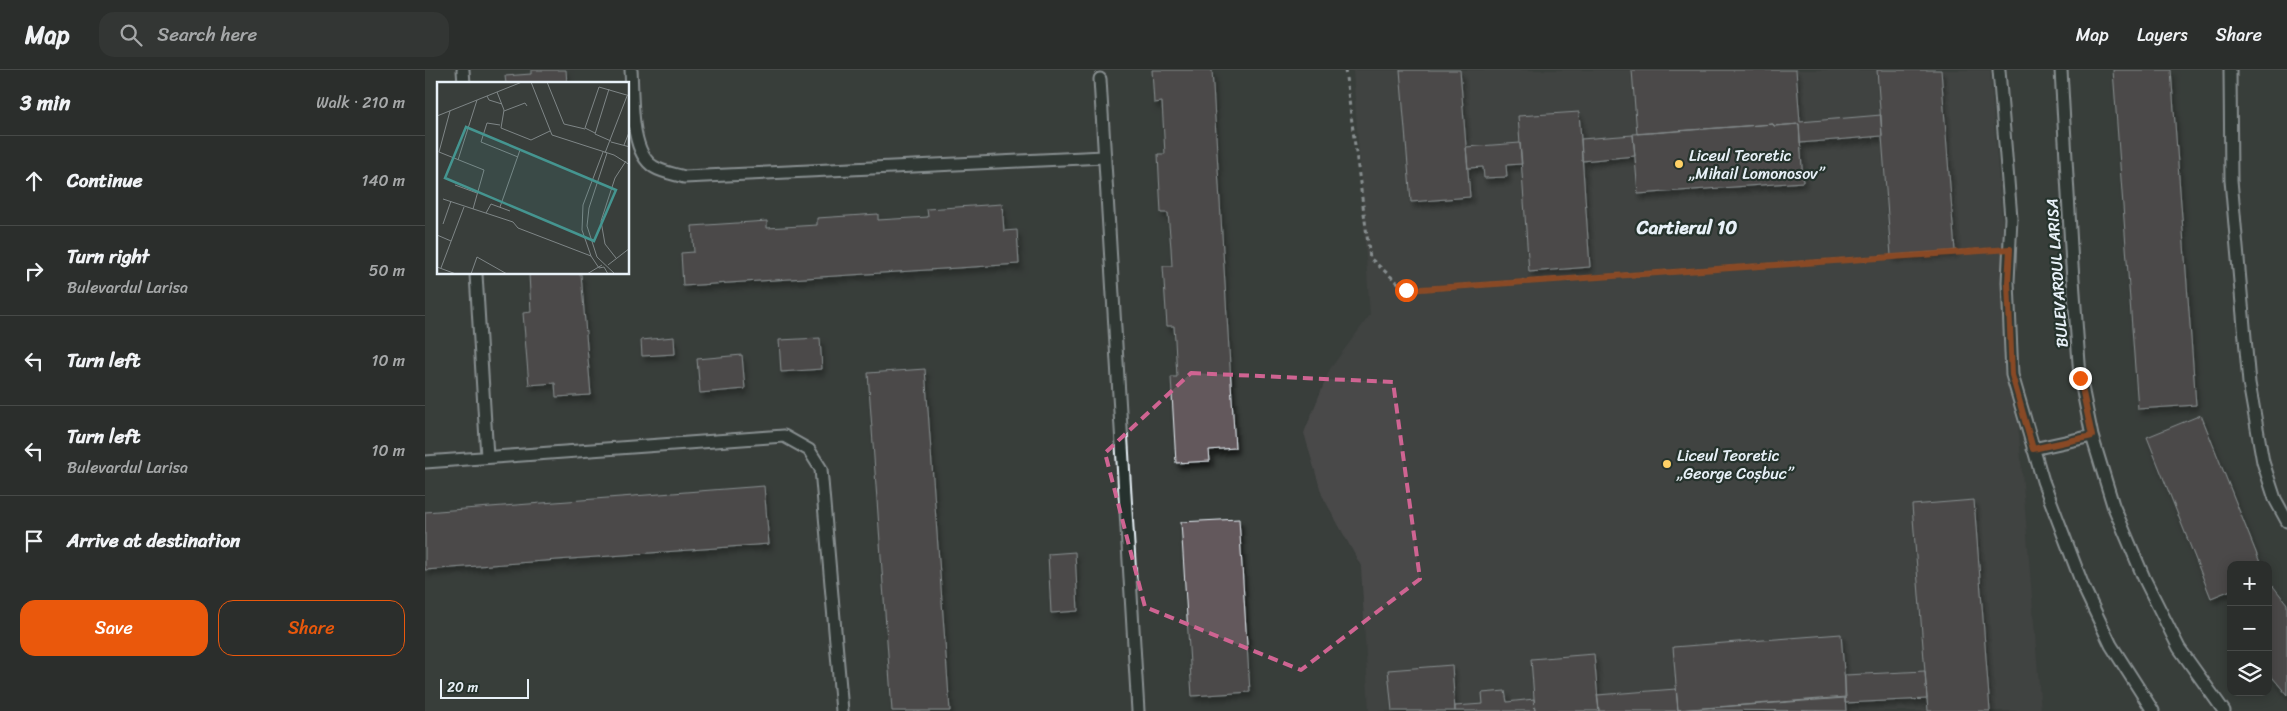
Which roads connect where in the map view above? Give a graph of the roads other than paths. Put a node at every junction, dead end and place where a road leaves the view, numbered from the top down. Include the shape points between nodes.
1 (631, 70) edge
2 (1999, 70) edge
3 (2061, 70) edge
4 (2230, 70) edge
5 (1100, 79) dead end
6 (1104, 157) junction
7 (476, 275) edge
8 (2092, 436) junction
9 (2033, 449) junction
10 (487, 457) junction
11 (425, 462) edge
12 (2287, 521) edge
13 (842, 711) edge
14 (1138, 711) edge
15 (2153, 711) edge
16 (2224, 711) edge

1 - 6 lane via 639,148 652,166 684,177
2 - 9 lane via 2011,218 2008,310 2012,375
3 - 8 lane, BULEVARDUL LARISA via 2080,378
4 - 12 lane via 2231,180 2249,383 2263,462 2275,499
5 - 6 lane
6 - 14 lane
7 - 10 lane
8 - 9 lane
8 - 16 lane, BULEVARDUL LARISA via 2113,504 2144,578 2179,648
9 - 15 lane via 2083,586 2111,645
10 - 11 lane
10 - 13 lane via 784,436 809,450 821,469

